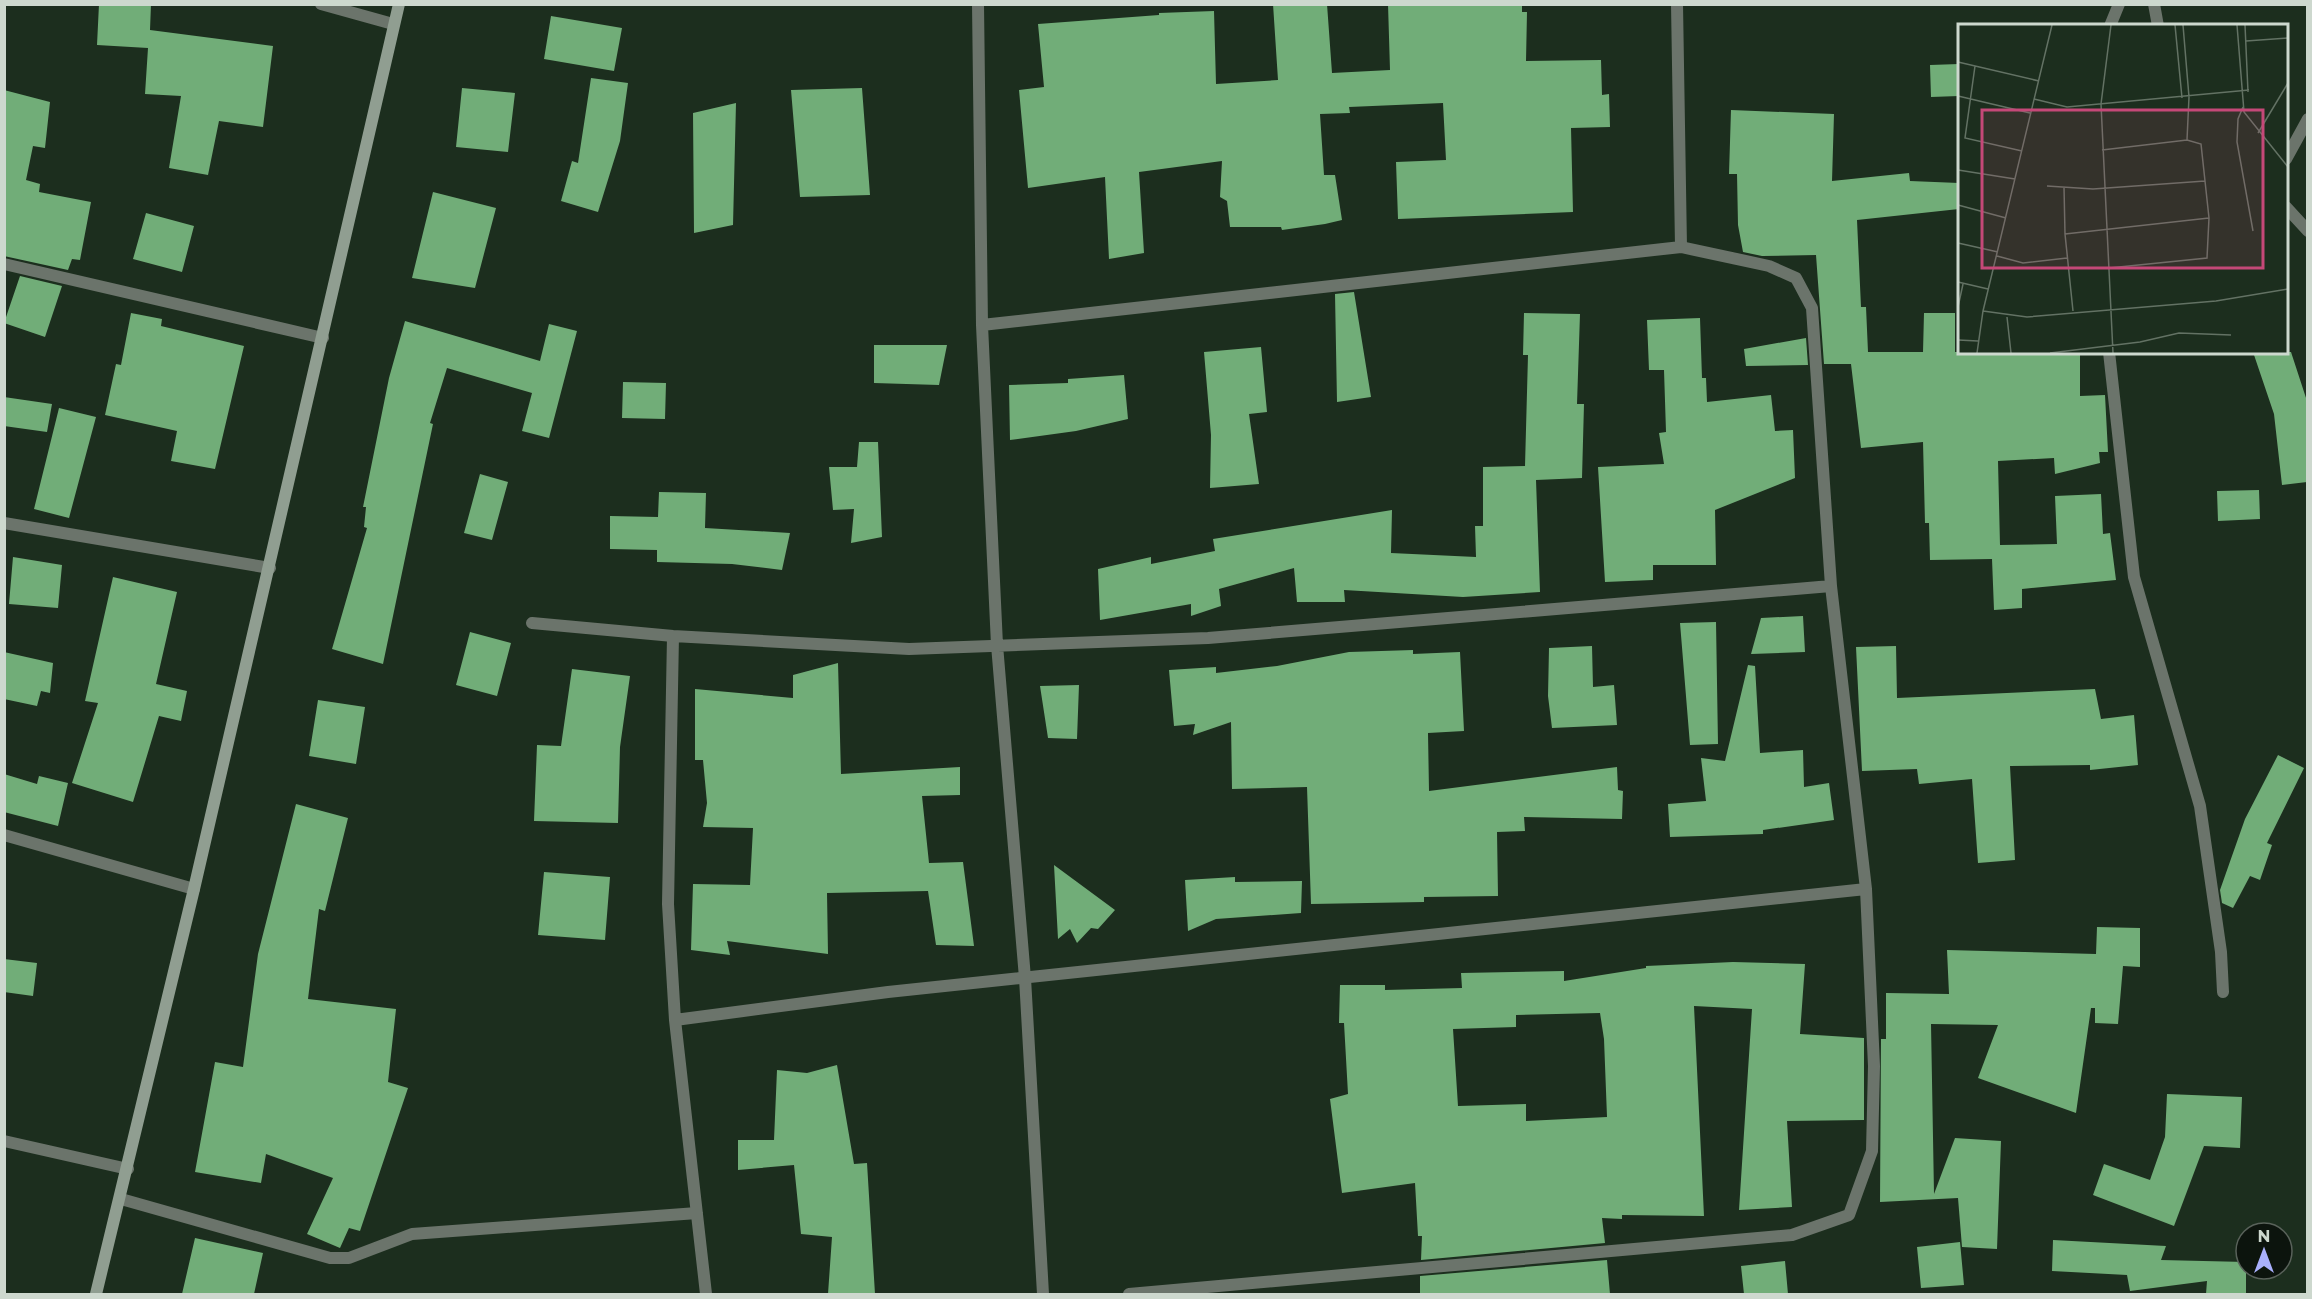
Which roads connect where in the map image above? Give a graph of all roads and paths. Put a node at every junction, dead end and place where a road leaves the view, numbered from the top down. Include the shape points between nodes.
1 (321, 4) edge
2 (399, 4) edge
3 (978, 4) edge
4 (1677, 4) edge
5 (2120, 4) edge
6 (2154, 4) edge
7 (393, 24) junction
8 (2111, 24) edge
9 (2158, 24) edge
10 (2307, 119) edge
11 (2288, 155) edge
12 (2288, 209) edge
13 (2307, 231) edge
14 (1681, 247) junction
15 (4, 264) edge
16 (982, 325) junction
17 (323, 338) junction
18 (2109, 354) edge
19 (4, 523) edge
20 (270, 568) junction
21 (1831, 586) junction
22 (532, 623) dead end
23 (673, 636) junction
24 (998, 645) junction
25 (4, 835) edge
26 (194, 889) junction
27 (1866, 889) junction
28 (1025, 978) junction
29 (2223, 992) dead end
30 (675, 1020) junction
31 (4, 1142) edge
32 (128, 1169) junction
33 (121, 1199) junction
34 (697, 1213) junction
35 (96, 1294) edge
36 (706, 1294) edge
37 (1043, 1294) edge
38 (1129, 1294) edge

1 - 7 street
2 - 7 main road
3 - 16 street
4 - 14 street
5 - 8 street
6 - 9 street
7 - 17 main road
10 - 11 street
12 - 13 street
14 - 16 street
14 - 21 street via 1769,266 1796,278 1812,308
15 - 17 street
16 - 24 street
17 - 20 main road
18 - 29 street via 2134,577 2200,806 2222,952
19 - 20 street
20 - 26 main road
21 - 24 street via 1208,638
21 - 27 street
22 - 23 street
23 - 24 street via 909,649
23 - 30 street via 668,904
24 - 28 street
25 - 26 street
26 - 32 main road
27 - 28 street
27 - 38 street via 1874,1066 1872,1151 1849,1215 1792,1235
28 - 30 street
28 - 37 street
30 - 34 street
31 - 32 street
32 - 33 main road
33 - 34 street via 330,1258 349,1258 412,1234
33 - 35 main road
34 - 36 street

